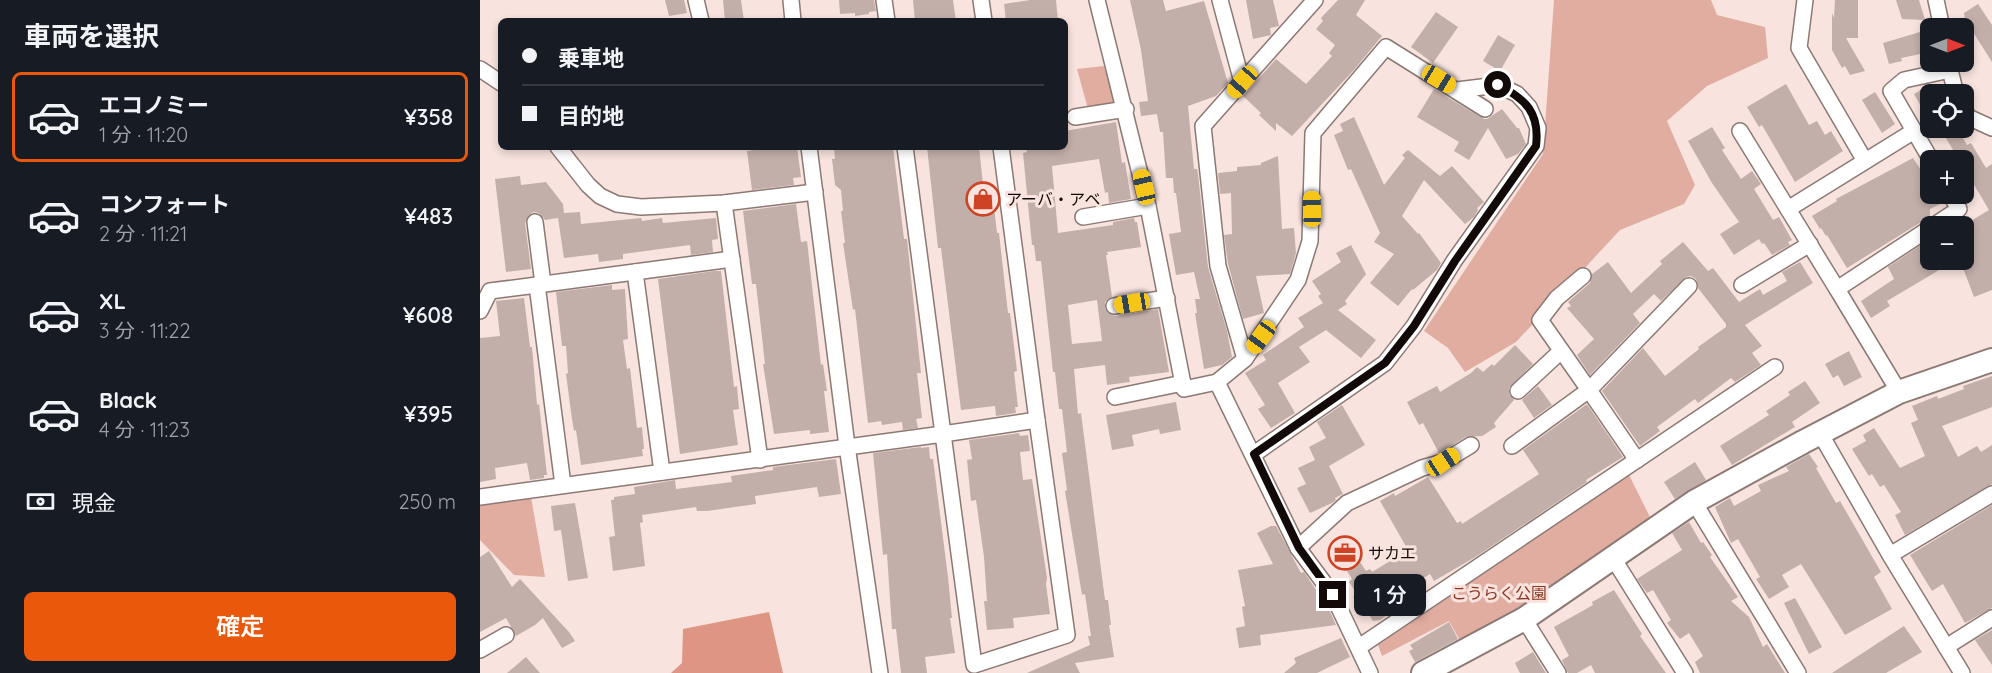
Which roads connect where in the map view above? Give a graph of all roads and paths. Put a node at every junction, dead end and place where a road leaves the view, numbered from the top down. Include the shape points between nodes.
1 (696, 0) edge
2 (791, 0) edge
3 (884, 0) edge
4 (981, 0) edge
5 (1097, 0) edge
6 (1221, 0) edge
7 (1315, 0) edge
8 (1805, 0) edge
9 (1936, 0) edge
10 (699, 18) edge
11 (793, 18) edge
12 (887, 18) edge
13 (984, 18) edge
14 (1940, 18) edge
15 (480, 69) edge
16 (1930, 72) edge
17 (498, 81) edge
18 (1242, 82) junction
19 (1457, 90) junction
20 (1125, 109) junction
21 (1485, 109) dead end
22 (1075, 117) dead end
23 (1974, 120) edge
24 (1992, 128) edge
25 (1740, 131) dead end
26 (1914, 131) junction
27 (560, 150) edge
28 (809, 150) edge
29 (904, 150) edge
30 (1001, 150) edge
31 (1925, 150) edge
32 (1865, 161) junction
33 (815, 192) junction
34 (724, 203) junction
35 (1956, 204) edge
36 (1148, 206) junction
37 (1788, 209) junction
38 (1948, 216) edge
39 (1083, 217) dead end
40 (535, 222) dead end
41 (1920, 235) edge
42 (1810, 244) junction
43 (732, 259) junction
44 (635, 272) junction
45 (1582, 276) dead end
46 (540, 285) junction
47 (1742, 285) dead end
48 (1689, 286) dead end
49 (1837, 289) junction
50 (1167, 298) junction
51 (1114, 306) dead end
52 (480, 311) edge
53 (1561, 351) junction
54 (1245, 358) junction
55 (1992, 360) edge
56 (1775, 367) dead end
57 (1217, 382) junction
58 (1183, 383) junction
59 (1589, 390) junction
60 (1518, 391) dead end
61 (1899, 392) junction
62 (1115, 397) dead end
63 (1037, 420) junction
64 (1820, 433) junction
65 (943, 434) junction
66 (1471, 445) dead end
67 (1512, 446) dead end
68 (847, 447) junction
69 (1254, 454) junction
70 (760, 460) junction
71 (1637, 460) junction
72 (662, 472) junction
73 (563, 485) junction
74 (1992, 494) edge
75 (480, 497) edge
76 (1694, 502) junction
77 (1299, 548) junction
78 (1890, 555) junction
79 (1613, 558) junction
80 (1992, 618) edge
81 (1524, 619) junction
82 (506, 635) dead end
83 (1359, 647) junction
84 (1946, 647) junction
85 (480, 651) edge
86 (880, 673) edge
87 (1370, 673) edge
88 (1423, 673) edge
89 (1558, 673) edge
90 (1685, 673) edge
91 (1798, 673) edge
92 (1962, 673) edge

1 - 10 street
2 - 11 street
3 - 12 street
4 - 13 street
5 - 20 street
6 - 18 street
7 - 18 street
8 - 32 street via 1799,48
9 - 14 street
15 - 17 street
16 - 26 street via 1904,80 1891,91
18 - 54 street via 1203,126 1218,266
19 - 21 street
19 - 54 street via 1386,47 1313,133 1310,241 1298,280
19 - 69 street via 1498,85 1517,94 1529,107 1538,128 1536,146 1385,363
20 - 22 street
20 - 36 street
23 - 24 street
25 - 37 street
26 - 31 street
26 - 32 street
27 - 34 street via 600,196 617,204 641,207
28 - 33 street
29 - 65 street
30 - 63 street
32 - 37 street
33 - 34 street
33 - 68 street
34 - 43 street
35 - 38 street via 1959,209
36 - 39 street
36 - 50 street
37 - 42 street
40 - 46 street
41 - 49 street
42 - 47 street
42 - 49 street
43 - 44 street
43 - 70 street
44 - 46 street
44 - 72 street
45 - 53 street via 1540,320
46 - 52 street via 490,291
46 - 73 street
48 - 59 street
49 - 61 street
50 - 51 street
50 - 58 street
53 - 59 street
53 - 60 street
54 - 57 street
55 - 61 street
56 - 71 street
57 - 58 street via 1184,388
57 - 69 street
58 - 62 street
59 - 67 street
59 - 71 street
61 - 64 street
63 - 65 street
63 - 65 street via 1067,635 974,665
64 - 76 street
64 - 78 street
65 - 68 street
66 - 77 street via 1443,462 1347,503
68 - 70 street
68 - 86 street
69 - 77 street
70 - 72 street
71 - 83 street
72 - 73 street
73 - 75 street
74 - 78 street
76 - 79 street
76 - 91 street
77 - 83 street via 1333,595
78 - 84 street
79 - 81 street
79 - 90 street
80 - 84 street
81 - 88 street
81 - 89 street
82 - 85 street
83 - 87 street
84 - 92 street

